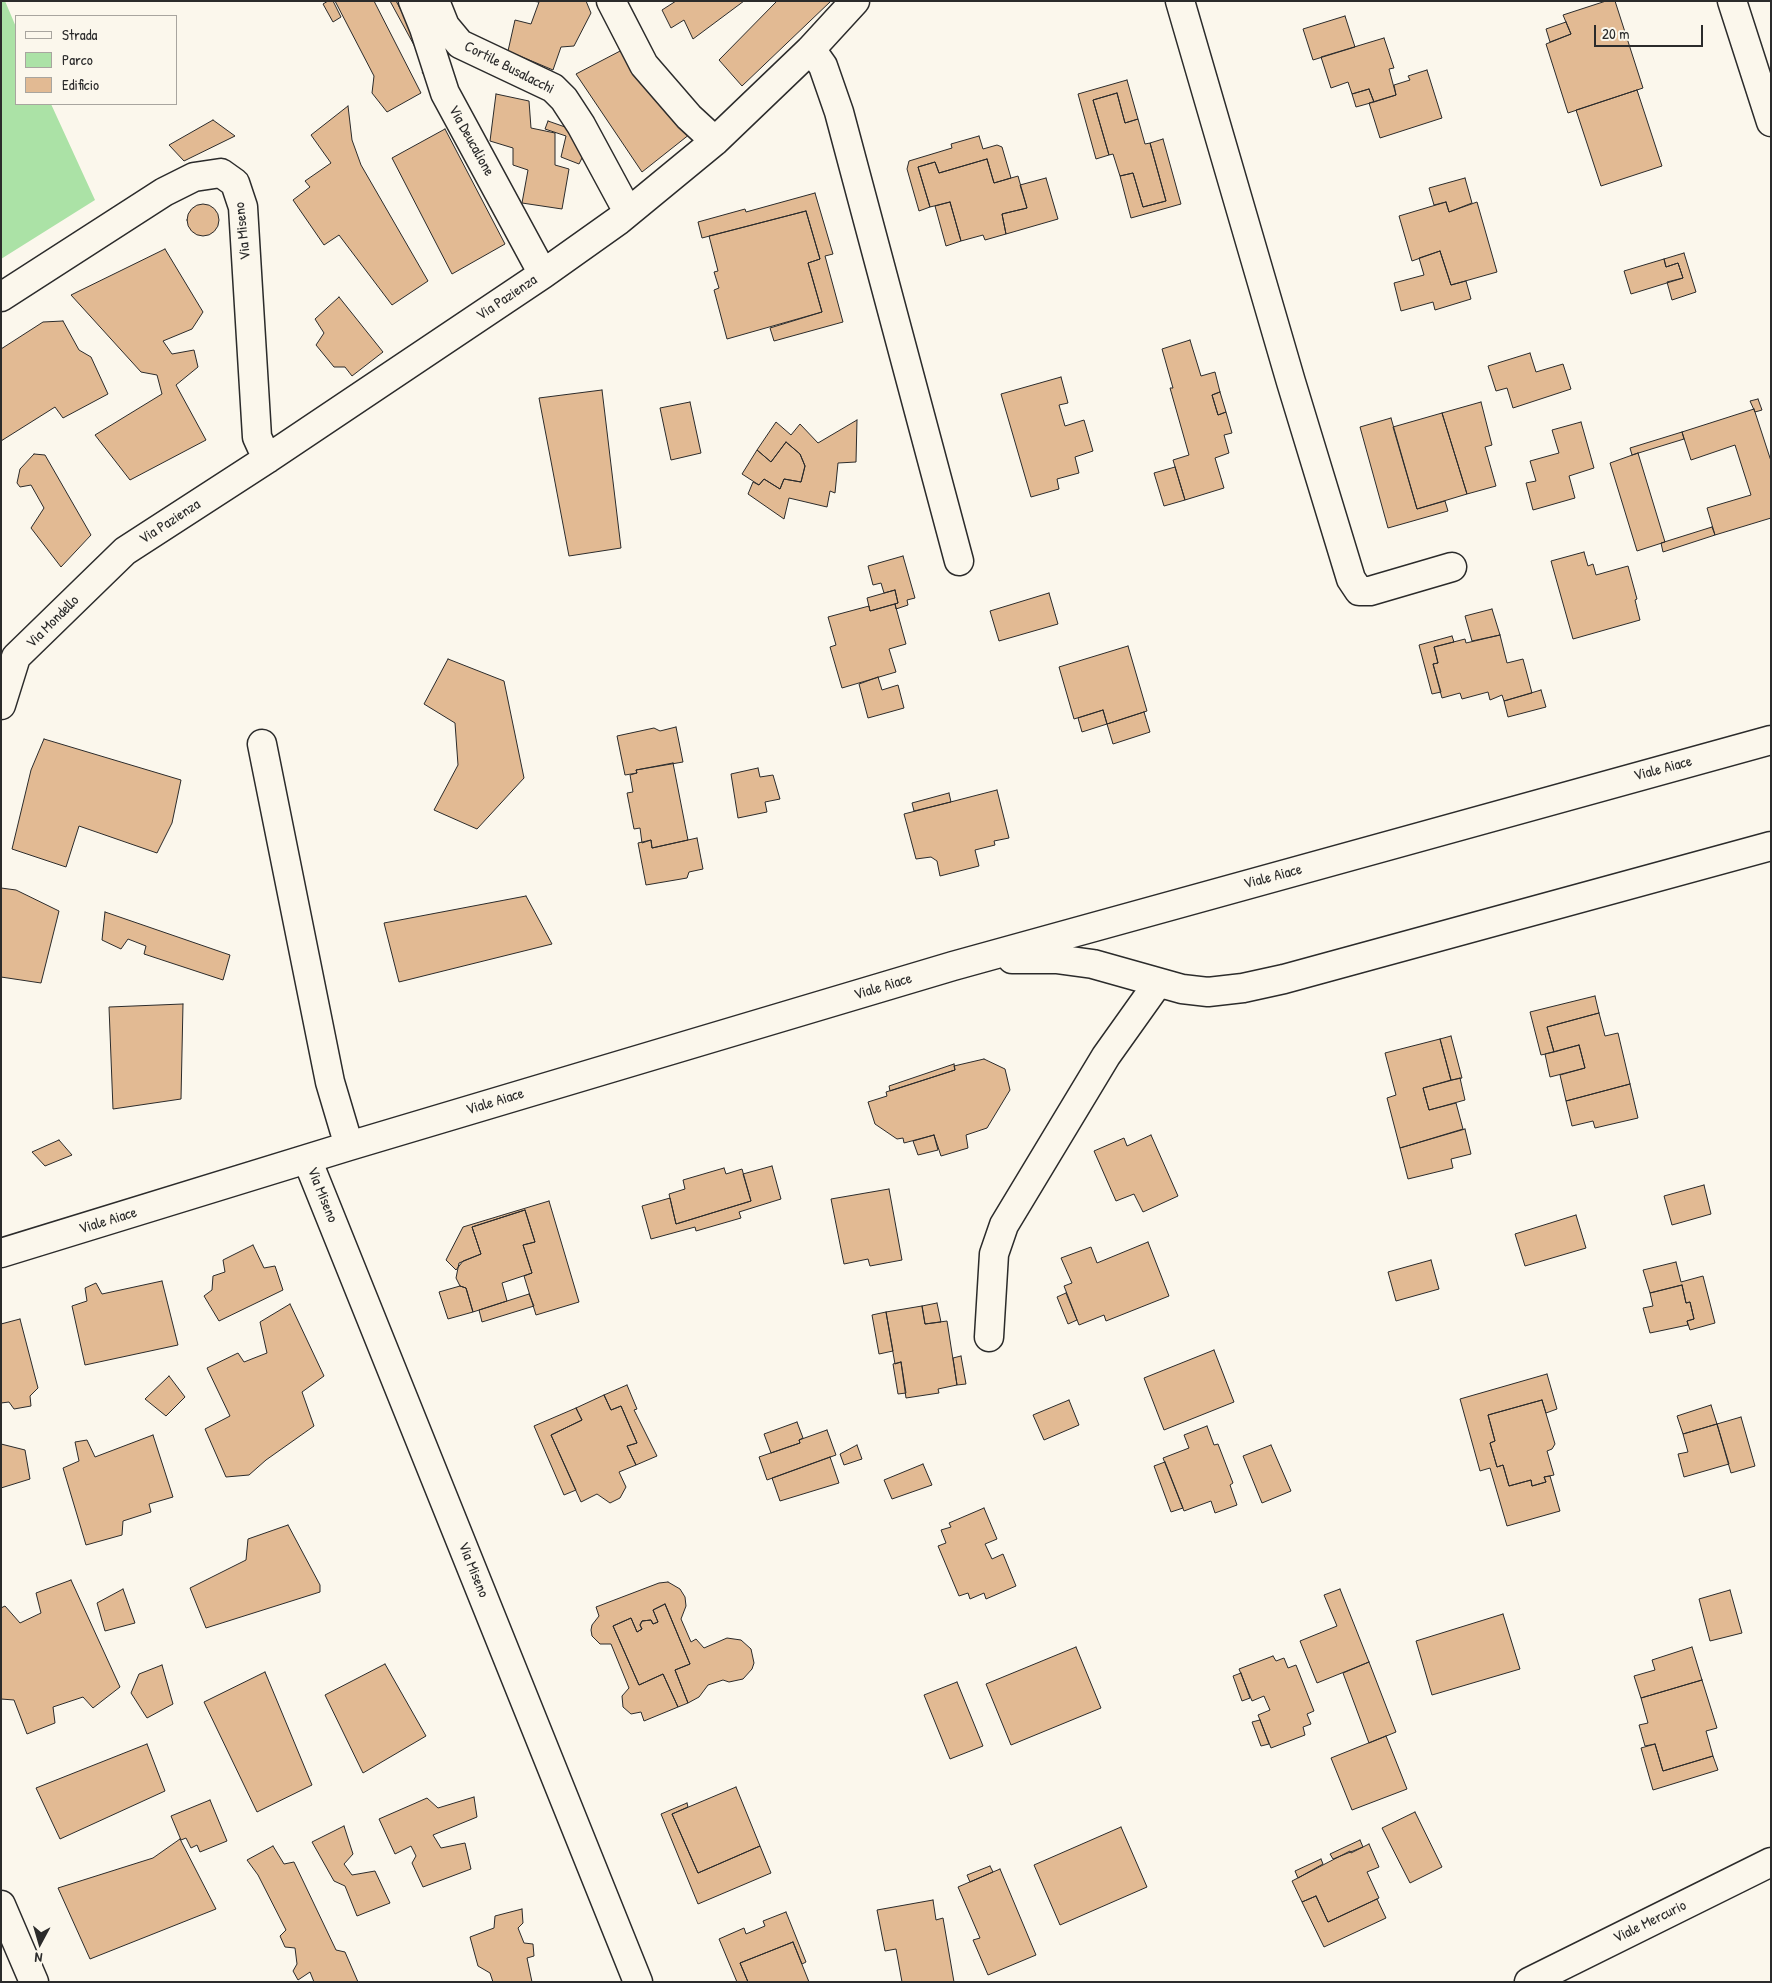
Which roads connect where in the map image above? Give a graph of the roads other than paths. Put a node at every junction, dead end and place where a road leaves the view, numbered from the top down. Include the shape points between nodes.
1 (413, 1) edge
2 (435, 1) edge
3 (611, 1) edge
4 (855, 1) edge
5 (1180, 1) edge
6 (1732, 1) edge
7 (810, 49) junction
8 (1771, 122) edge
9 (715, 141) junction
10 (628, 212) junction
11 (544, 274) junction
12 (1, 297) edge
13 (267, 459) junction
14 (125, 551) joint
15 (959, 561) dead end
16 (1452, 567) dead end
17 (1, 705) edge
18 (1771, 740) edge
19 (262, 744) dead end
20 (1771, 846) edge
21 (953, 966) junction
22 (1158, 983) junction
23 (349, 1146) junction
24 (308, 1159) junction
25 (1, 1253) edge
26 (989, 1337) dead end
27 (1771, 1862) edge
28 (1, 1905) edge
29 (34, 1982) edge
30 (638, 1982) edge
31 (1529, 1982) edge

1 - 11 street, Via Deucalione via 445,94
2 - 10 street, Cortile Busalacchi via 445,26 460,44 553,88 564,99
3 - 9 street via 644,65 689,117
4 - 7 street, Via Pazienza
5 - 16 street via 1351,579 1359,591 1370,591
6 - 8 street
7 - 9 street, Via Pazienza
7 - 15 street via 823,66 839,112
9 - 10 street, Via Pazienza
10 - 11 street, Via Pazienza
11 - 13 street, Via Pazienza
12 - 13 street, Via Miseno via 164,192 194,177 221,174 234,183 244,207 257,437
13 - 14 street, Via Pazienza
14 - 17 street, Via Mondello via 16,658
18 - 21 street, Viale Aiace
19 - 23 street via 330,1082
20 - 22 street via 1284,979 1208,992
21 - 22 street via 1018,958 1056,959 1093,964
21 - 23 street, Viale Aiace
22 - 26 street via 1106,1056 1004,1225 994,1254
23 - 24 street, Viale Aiace
24 - 25 street, Viale Aiace
24 - 30 street, Via Miseno
27 - 31 street, Viale Mercurio
28 - 29 street

